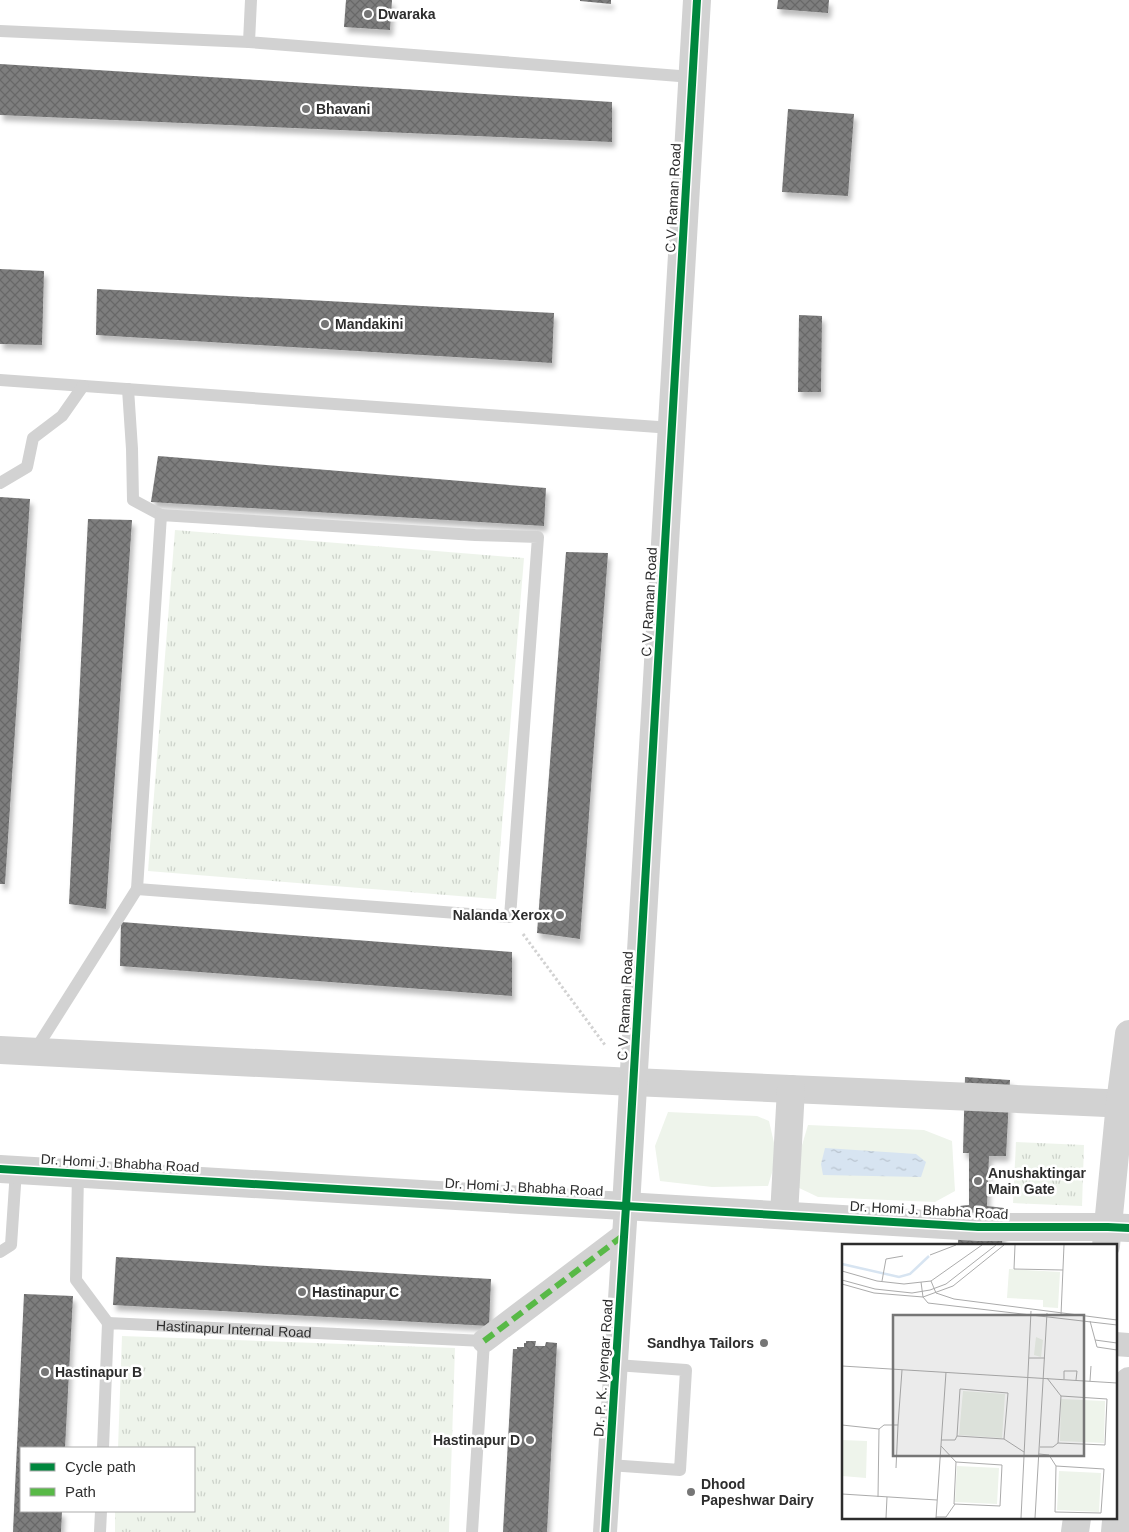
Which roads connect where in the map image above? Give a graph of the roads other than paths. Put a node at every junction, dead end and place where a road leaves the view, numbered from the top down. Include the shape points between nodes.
1 (251, 0) edge
2 (697, 0) edge
3 (0, 31) edge
4 (249, 42) junction
5 (692, 78) junction
6 (0, 380) edge
7 (83, 386) junction
8 (128, 389) junction
9 (672, 428) junction
10 (0, 483) edge
11 (162, 515) junction
12 (137, 889) junction
13 (1129, 1034) edge
14 (0, 1050) edge
15 (34, 1052) junction
16 (633, 1082) junction
17 (791, 1089) junction
18 (1124, 1103) edge
19 (8, 1169) edge
20 (78, 1173) junction
21 (626, 1206) junction
22 (784, 1215) junction
23 (624, 1234) junction
24 (1114, 1234) edge
25 (0, 1252) edge
26 (108, 1323) junction
27 (484, 1341) junction
28 (1116, 1344) edge
29 (1129, 1345) edge
30 (616, 1365) junction
31 (1129, 1381) edge
32 (103, 1447) edge
33 (609, 1466) junction
34 (101, 1512) edge
35 (100, 1532) edge
36 (472, 1532) edge
37 (605, 1532) edge
38 (1115, 1532) edge

1 - 4 lane
2 - 5 street, C V Raman Road
3 - 4 lane
4 - 5 lane
5 - 9 street, C V Raman Road
6 - 7 lane
7 - 8 lane
7 - 10 lane via 62,416 32,438 27,467
8 - 9 lane
8 - 11 lane via 133,500
9 - 16 street, C V Raman Road
11 - 12 lane
11 - 12 lane via 538,537 510,918
12 - 15 lane
13 - 18 street
14 - 15 street
15 - 16 street
16 - 17 street
16 - 21 street, C V Raman Road
17 - 18 street
17 - 22 street
18 - 24 street
19 - 20 street, Dr. Homi J. Bhabha Road
19 - 25 lane via 11,1245
20 - 21 street, Dr. Homi J. Bhabha Road
20 - 26 lane via 76,1280
21 - 22 street, Dr. Homi J. Bhabha Road
21 - 23 street, Dr. P. K. Iyengar Road
22 - 24 street, Dr. Homi J. Bhabha Road
23 - 27 street
23 - 30 street, Dr. P. K. Iyengar Road
26 - 27 lane, Hastinapur Internal Road
26 - 32 lane
27 - 36 lane
28 - 29 street
30 - 33 street, Dr. P. K. Iyengar Road
30 - 33 lane via 686,1370 680,1470
31 - 38 street
33 - 37 street, Dr. P. K. Iyengar Road
34 - 35 lane

